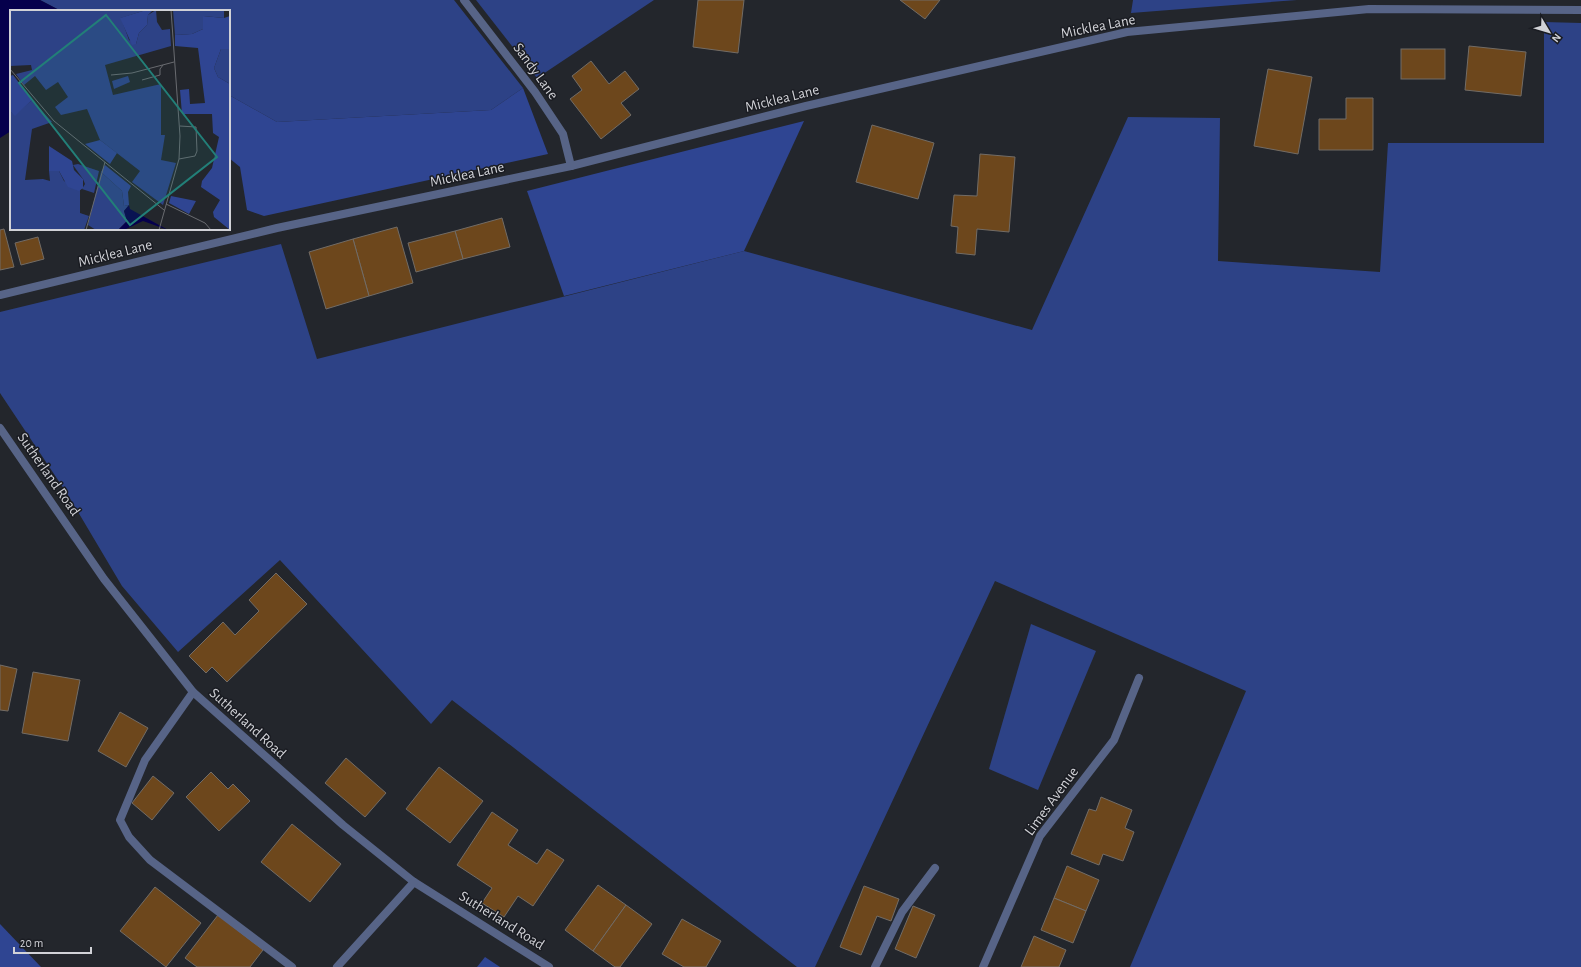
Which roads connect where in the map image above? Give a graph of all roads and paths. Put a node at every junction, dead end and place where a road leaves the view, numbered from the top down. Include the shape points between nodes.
1 (464, 0) edge
2 (1581, 10) edge
3 (571, 166) junction
4 (0, 295) edge
5 (0, 428) edge
6 (1139, 678) dead end
7 (192, 692) junction
8 (935, 868) dead end
9 (414, 882) junction
10 (292, 967) edge
11 (337, 967) edge
12 (549, 967) edge
13 (875, 967) edge
14 (983, 967) edge

1 - 3 street, Sandy Lane via 563,134
2 - 3 street, Micklea Lane via 1369,10 1127,32 806,106
3 - 4 street, Micklea Lane via 276,228
5 - 7 street, Sutherland Road via 104,579
6 - 14 street, Limes Avenue via 1114,740 1040,836
7 - 9 street, Sutherland Road via 342,825
7 - 10 street via 145,760 120,820 130,837 150,860
8 - 13 street via 902,912
9 - 11 street
9 - 12 street, Sutherland Road

